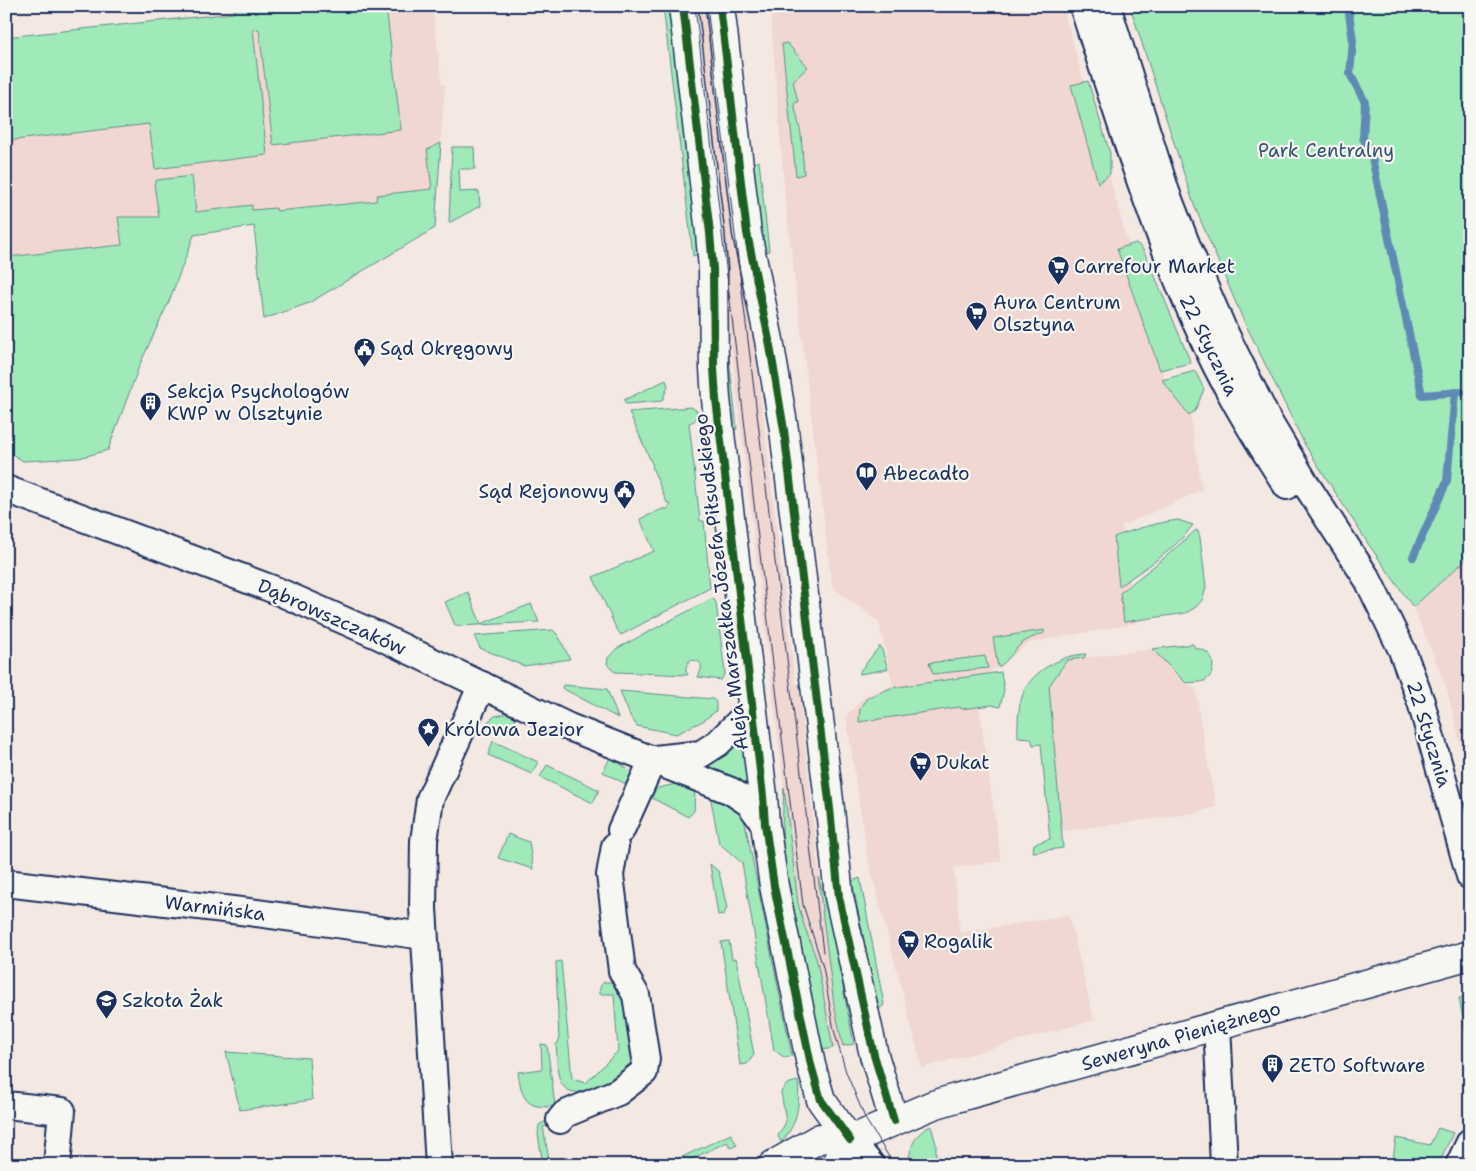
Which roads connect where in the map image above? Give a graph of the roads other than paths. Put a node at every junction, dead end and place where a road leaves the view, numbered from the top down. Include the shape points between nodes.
1 (683, 6) edge
2 (720, 6) edge
3 (1083, 6) edge
4 (1107, 6) edge
5 (6, 488) edge
6 (1402, 650) junction
7 (482, 685) junction
8 (752, 708) junction
9 (653, 759) junction
10 (765, 824) junction
11 (1470, 876) edge
12 (6, 883) edge
13 (424, 936) junction
14 (1470, 955) edge
15 (1218, 1025) junction
16 (6, 1104) edge
17 (560, 1120) dead end
18 (894, 1121) junction
19 (850, 1140) junction
20 (1470, 1142) edge
21 (57, 1165) edge
22 (439, 1165) edge
23 (773, 1165) edge
24 (836, 1165) edge
25 (872, 1165) edge
26 (1224, 1165) edge
27 (1459, 1165) edge

1 - 8 street, Aleja Marszałka Józefa Piłsudskiego via 710,233 719,431
2 - 18 street via 747,233 770,340 784,430 839,897 874,1055
3 - 6 street, 22 Stycznia via 1146,200 1198,329 1250,428 1292,494
4 - 6 street, 22 Stycznia via 1166,192 1222,327 1267,419 1368,580
5 - 7 street, Dąbrowszczaków via 275,590
6 - 11 street, 22 Stycznia via 1421,702
7 - 9 street, Dąbrowszczaków via 569,727
7 - 13 street via 430,799 424,841
8 - 9 street, Dąbrowszczaków via 718,743 700,754
8 - 10 street, Aleja Marszałka Józefa Piłsudskiego
9 - 10 street, Dąbrowszczaków via 731,791 749,802
9 - 17 street via 618,838 610,875 622,971 636,995 646,1059 644,1072 618,1092 565,1114
10 - 19 street, Aleja Marszałka Józefa Piłsudskiego via 774,886 811,1065 821,1100
12 - 13 street, Warmińska
13 - 22 street
14 - 15 street, Seweryna Pieniężnego
15 - 18 street, Seweryna Pieniężnego via 956,1098
15 - 26 street
16 - 21 street via 62,1111
18 - 19 street, Seweryna Pieniężnego
19 - 23 street via 820,1138
19 - 24 street
19 - 25 street
20 - 27 street

